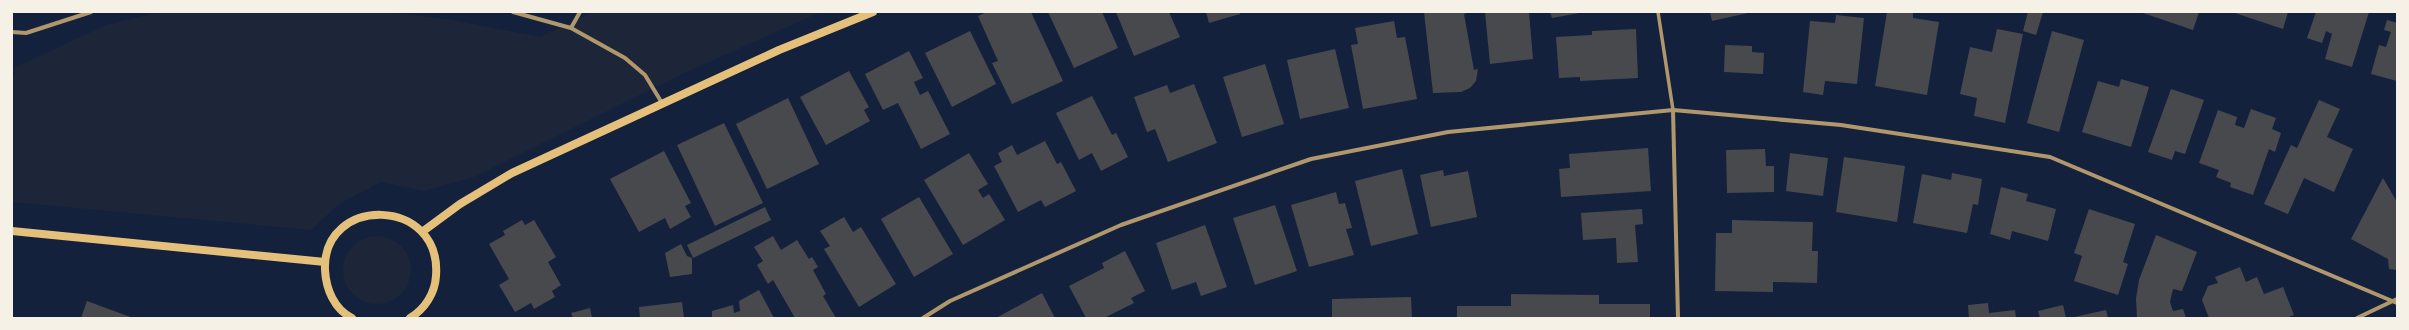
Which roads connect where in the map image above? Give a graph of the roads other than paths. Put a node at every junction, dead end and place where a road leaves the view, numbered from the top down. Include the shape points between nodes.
1 (91, 12) edge
2 (513, 12) edge
3 (580, 12) edge
4 (873, 12) edge
5 (1658, 12) edge
6 (571, 28) junction
7 (12, 32) edge
8 (662, 104) junction
9 (1673, 110) junction
10 (12, 231) edge
11 (25, 231) junction
12 (422, 232) junction
13 (12, 235) edge
14 (325, 262) junction
15 (2396, 301) edge
16 (352, 318) edge
17 (410, 318) edge
18 (923, 318) edge
19 (1678, 318) edge
20 (2357, 318) edge

1 - 7 street via 26,33
2 - 6 street
3 - 6 street
4 - 8 main road via 779,50
5 - 9 street
6 - 8 street via 626,58 645,75
8 - 12 main road via 512,173 460,204
9 - 15 street via 1841,125 2050,157
9 - 18 street via 1448,132 1311,159 1121,225 950,301
9 - 19 street
10 - 11 main road
11 - 13 main road
11 - 14 main road
12 - 14 main road via 408,221 391,214 373,214 355,219 341,230 330,244
12 - 17 main road via 432,247 437,265 436,283 429,300
14 - 16 main road via 325,282 333,300
15 - 20 street

